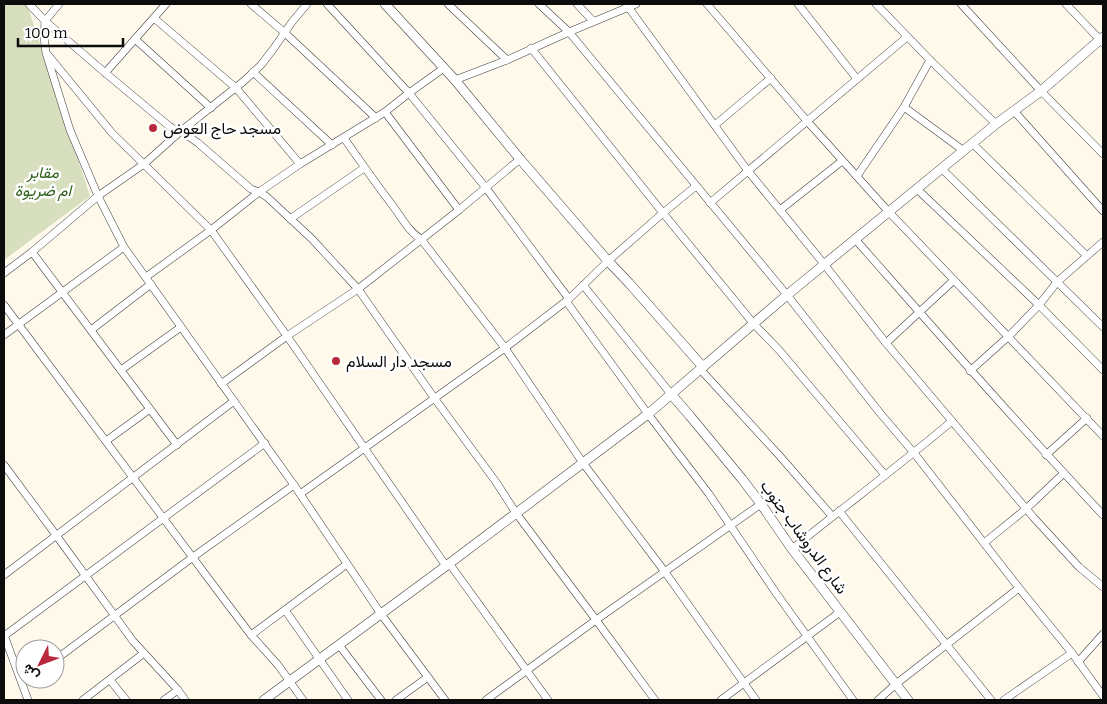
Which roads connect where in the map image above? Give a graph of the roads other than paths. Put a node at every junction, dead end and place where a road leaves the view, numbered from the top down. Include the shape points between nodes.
1 (29, 4) edge
2 (58, 4) edge
3 (165, 4) edge
4 (251, 4) edge
5 (307, 4) edge
6 (327, 4) edge
7 (385, 4) edge
8 (448, 4) edge
9 (539, 4) edge
10 (577, 4) edge
11 (707, 4) edge
12 (798, 4) edge
13 (876, 4) edge
14 (961, 4) edge
15 (1066, 4) edge
16 (630, 5) edge
17 (154, 18) junction
18 (45, 21) junction
19 (593, 21) junction
20 (285, 32) junction
21 (568, 32) junction
22 (907, 37) junction
23 (135, 39) junction
24 (1102, 40) edge
25 (531, 48) junction
26 (46, 53) junction
27 (507, 60) junction
28 (930, 60) junction
29 (444, 68) junction
30 (105, 72) junction
31 (253, 72) junction
32 (771, 78) junction
33 (857, 79) junction
34 (455, 80) junction
35 (236, 88) junction
36 (1041, 91) junction
37 (409, 93) junction
38 (904, 107) junction
39 (210, 108) junction
40 (1014, 111) junction
41 (385, 112) junction
42 (376, 118) junction
43 (807, 121) junction
44 (996, 124) junction
45 (715, 125) junction
46 (181, 131) junction
47 (344, 138) junction
48 (332, 144) junction
49 (973, 144) junction
50 (964, 151) junction
51 (1103, 154) edge
52 (520, 159) junction
53 (842, 161) junction
54 (144, 164) junction
55 (300, 164) junction
56 (364, 168) junction
57 (942, 169) junction
58 (748, 172) junction
59 (857, 176) junction
60 (696, 186) junction
61 (486, 188) junction
62 (917, 189) junction
63 (259, 192) junction
64 (98, 196) junction
65 (710, 203) junction
66 (459, 210) junction
67 (780, 210) junction
68 (1103, 211) edge
69 (888, 212) junction
70 (663, 213) junction
71 (290, 219) junction
72 (210, 230) junction
73 (421, 239) junction
74 (855, 239) junction
75 (1103, 242) edge
76 (124, 247) junction
77 (32, 252) junction
78 (1087, 256) junction
79 (608, 261) junction
80 (824, 264) junction
81 (4, 273) edge
82 (146, 277) junction
83 (954, 280) junction
84 (1057, 282) junction
85 (151, 284) junction
86 (584, 285) junction
87 (358, 289) junction
88 (62, 292) junction
89 (787, 295) junction
90 (567, 300) junction
91 (4, 305) edge
92 (1039, 305) junction
93 (920, 313) junction
94 (753, 323) junction
95 (18, 324) junction
96 (181, 327) junction
97 (1103, 327) edge
98 (91, 330) junction
99 (4, 335) edge
100 (287, 336) junction
101 (1008, 336) junction
102 (886, 343) junction
103 (505, 348) junction
104 (702, 368) junction
105 (121, 370) junction
106 (1103, 370) edge
107 (970, 371) junction
108 (221, 384) junction
109 (671, 394) junction
110 (435, 399) junction
111 (234, 401) junction
112 (150, 409) junction
113 (648, 414) junction
114 (1087, 418) junction
115 (952, 421) junction
116 (1103, 436) edge
117 (106, 441) junction
118 (265, 443) junction
119 (177, 444) junction
120 (365, 448) junction
121 (914, 453) junction
122 (1046, 455) junction
123 (583, 463) junction
124 (4, 465) edge
125 (1064, 473) junction
126 (885, 475) junction
127 (133, 478) junction
128 (294, 485) junction
129 (300, 494) junction
130 (762, 504) junction
131 (1026, 509) junction
132 (516, 513) junction
133 (836, 514) junction
134 (1103, 515) edge
135 (164, 518) junction
136 (731, 526) junction
137 (56, 535) junction
138 (984, 543) junction
139 (792, 549) junction
140 (193, 557) junction
141 (346, 564) junction
142 (448, 565) junction
143 (665, 572) junction
144 (4, 575) edge
145 (85, 575) junction
146 (1102, 584) edge
147 (1019, 588) junction
148 (285, 610) junction
149 (840, 612) junction
150 (381, 614) junction
151 (114, 616) junction
152 (596, 620) junction
153 (252, 635) junction
154 (4, 636) edge
155 (807, 636) junction
156 (1102, 638) edge
157 (339, 645) junction
158 (945, 645) junction
159 (65, 653) edge
160 (144, 653) junction
161 (1072, 653) junction
162 (320, 659) junction
163 (1078, 662) junction
164 (15, 666) edge
165 (528, 671) junction
166 (428, 677) junction
167 (110, 680) junction
168 (290, 681) junction
169 (744, 684) junction
170 (896, 684) junction
171 (178, 690) junction
172 (1103, 696) edge
173 (83, 700) edge
174 (126, 700) edge
175 (164, 700) edge
176 (185, 700) edge
177 (264, 700) edge
178 (303, 700) edge
179 (348, 700) edge
180 (381, 700) edge
181 (396, 700) edge
182 (445, 700) edge
183 (486, 700) edge
184 (548, 700) edge
185 (655, 700) edge
186 (721, 700) edge
187 (756, 700) edge
188 (853, 700) edge
189 (878, 700) edge
190 (908, 700) edge
191 (990, 700) edge
192 (1004, 700) edge

1 - 18 street
2 - 18 street
3 - 17 street
4 - 20 street
5 - 20 street
6 - 37 street
7 - 29 street
8 - 27 street
9 - 21 street
10 - 19 street
11 - 32 street
12 - 33 street
13 - 22 street
14 - 36 street
15 - 24 street
16 - 19 street
16 - 45 street
17 - 23 street
17 - 35 street
18 - 26 street
18 - 30 street
19 - 21 street
20 - 31 street
20 - 42 street
21 - 25 street
21 - 60 street
22 - 28 street
22 - 33 street
23 - 30 street
23 - 39 street
24 - 36 street
25 - 27 street
25 - 70 street
26 - 54 street via 107,127
26 - 64 street via 70,130
27 - 34 street
28 - 38 street
28 - 44 street
29 - 34 street
29 - 37 street
30 - 46 street via 173,129
31 - 35 street
31 - 48 street
32 - 43 street
32 - 45 street
33 - 43 street
34 - 52 street
35 - 39 street
35 - 55 street
36 - 40 street
36 - 51 street
37 - 41 street
37 - 61 street
38 - 50 street
38 - 59 street
39 - 46 street
40 - 44 street
40 - 68 street
41 - 42 street
41 - 66 street
42 - 47 street
43 - 53 street
43 - 58 street
44 - 49 street
45 - 58 street
46 - 54 street
46 - 63 street via 251,189
47 - 48 street
47 - 56 street
48 - 55 street
49 - 50 street
49 - 78 street
50 - 57 street
52 - 61 street
52 - 79 street
53 - 59 street
53 - 67 street
54 - 64 street
54 - 72 street
55 - 63 street
56 - 71 street
56 - 73 street
57 - 62 street
57 - 84 street
58 - 65 street
58 - 67 street
59 - 69 street
60 - 65 street
60 - 70 street
61 - 66 street
61 - 90 street
62 - 69 street
62 - 92 street
63 - 71 street
63 - 72 street
64 - 76 street
64 - 77 street
65 - 89 street
66 - 73 street
67 - 80 street
69 - 74 street
69 - 83 street
70 - 79 street
70 - 94 street
71 - 87 street
72 - 82 street
72 - 100 street
73 - 87 street
73 - 103 street
74 - 80 street
74 - 93 street
75 - 78 street
76 - 82 street
76 - 88 street
77 - 81 street
77 - 88 street
78 - 84 street
79 - 86 street
79 - 104 street
80 - 89 street
80 - 102 street
82 - 85 street
83 - 93 street
83 - 101 street
84 - 92 street
84 - 97 street
85 - 96 street
85 - 98 street
86 - 90 street
86 - 109 street
87 - 100 street
87 - 110 street
88 - 95 street
88 - 98 street
89 - 94 street
89 - 121 street
90 - 103 street
90 - 113 street
91 - 95 street
92 - 101 street
92 - 106 street
93 - 102 street
93 - 107 street
94 - 104 street
94 - 126 street
95 - 99 street
95 - 117 street
96 - 105 street
96 - 108 street
98 - 105 street
100 - 108 street
100 - 120 street
101 - 107 street
101 - 114 street
102 - 115 street
103 - 110 street
103 - 123 street
104 - 109 street
104 - 133 street
105 - 112 street
107 - 122 street
108 - 111 street
109 - 113 street
109 - 130 street, شارع الدروشاب جنوب
110 - 120 street
110 - 132 street
111 - 118 street
111 - 119 street
112 - 117 street
112 - 119 street
113 - 123 street
113 - 136 street
114 - 116 street
114 - 122 street
115 - 121 street
115 - 131 street
117 - 127 street
118 - 128 street
118 - 135 street
119 - 127 street
120 - 129 street
120 - 142 street
121 - 126 street
121 - 138 street
122 - 125 street
123 - 132 street
123 - 143 street
124 - 137 street
125 - 131 street
125 - 134 street
126 - 133 street
127 - 135 street
127 - 137 street
128 - 129 street
128 - 140 street
129 - 141 street
130 - 136 street
130 - 139 street, شارع الدروشاب جنوب
131 - 138 street
131 - 146 street via 1080,567
132 - 142 street
132 - 152 street
133 - 139 street
133 - 158 street
135 - 140 street
135 - 145 street
136 - 143 street
136 - 155 street
137 - 144 street
137 - 145 street
138 - 147 street
139 - 149 street, شارع الدروشاب جنوب
140 - 151 street
140 - 153 street
141 - 148 street
141 - 150 street
142 - 150 street
142 - 165 street
143 - 152 street
143 - 169 street
145 - 151 street
145 - 154 street
147 - 158 street
147 - 161 street
148 - 153 street
148 - 162 street
149 - 155 street
149 - 170 street, شارع الدروشاب جنوب
150 - 157 street
150 - 166 street
151 - 159 street
151 - 160 street
152 - 165 street
152 - 185 street
153 - 168 street
154 - 164 street
155 - 169 street
155 - 188 street
156 - 163 street
157 - 162 street
157 - 180 street
158 - 170 street
158 - 191 street
160 - 167 street
160 - 171 street
161 - 163 street
161 - 192 street
162 - 168 street
162 - 179 street
163 - 172 street
165 - 183 street
165 - 184 street
166 - 181 street
166 - 182 street
167 - 173 street
167 - 174 street
168 - 177 street
168 - 178 street
169 - 186 street
169 - 187 street
170 - 189 street
170 - 190 street, شارع الدروشاب جنوب
171 - 175 street
171 - 176 street

